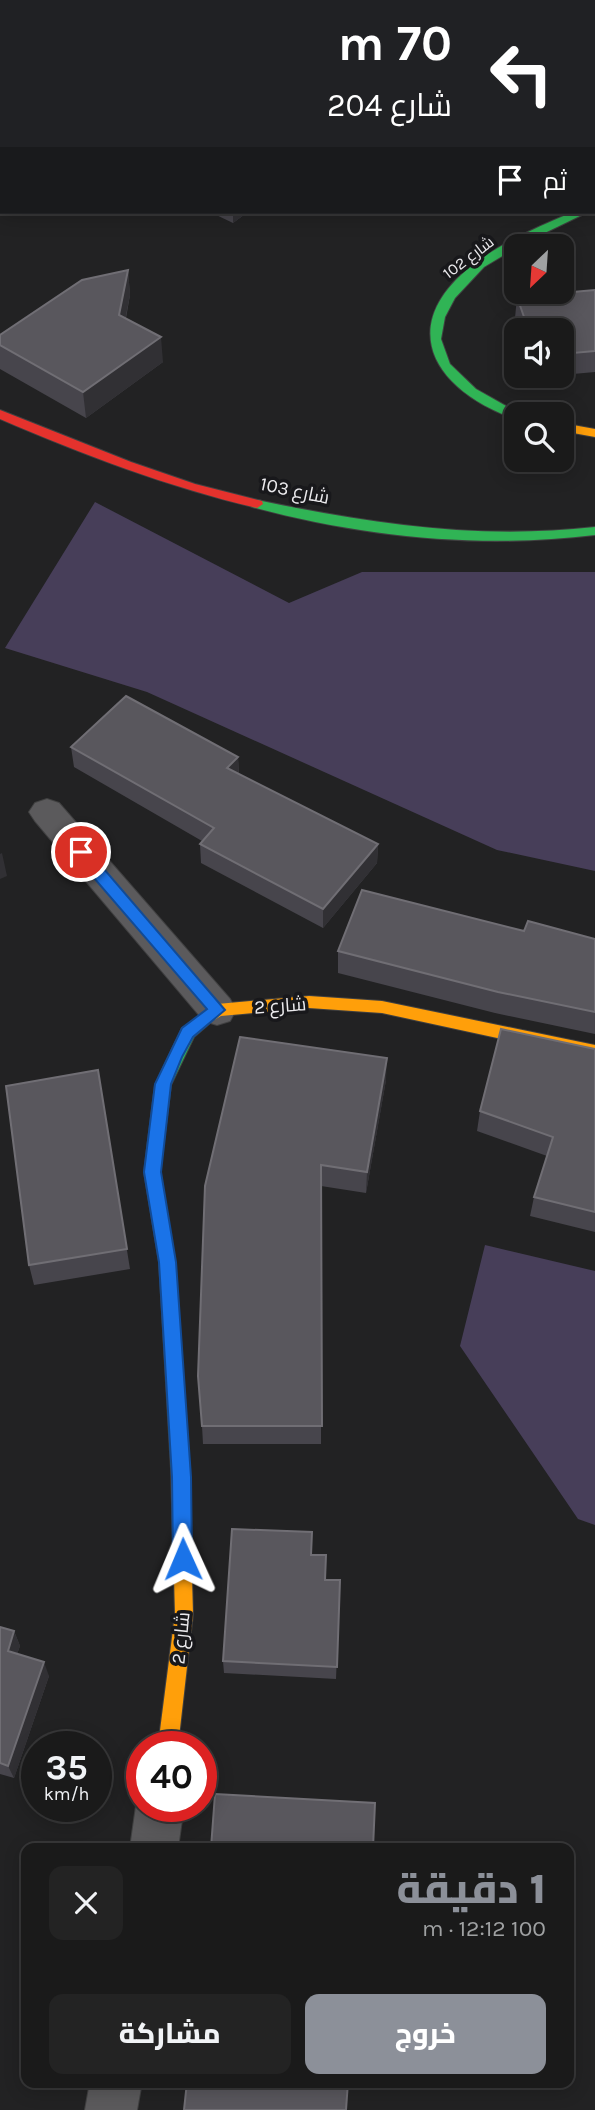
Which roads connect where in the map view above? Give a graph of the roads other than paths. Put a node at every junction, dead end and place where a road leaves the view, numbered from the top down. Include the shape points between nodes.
1 (578, 214) edge
2 (504, 409) edge
3 (0, 414) edge
4 (574, 429) edge
5 (595, 433) edge
6 (595, 531) edge
7 (47, 812) dead end
8 (217, 1010) junction
9 (595, 1052) edge
10 (170, 1731) edge
11 (158, 1822) edge
12 (155, 1843) edge
13 (115, 2088) edge
14 (111, 2110) edge

1 - 2 street, شارع 102 via 481,267 452,290 439,312 434,334 438,360 469,393
3 - 6 street, شارع 103 via 94,455 202,492 312,516 446,537 563,536
4 - 5 street
7 - 8 street
8 - 9 street, شارع 2 via 309,1002 382,1007
8 - 10 street, شارع 2 via 188,1032 163,1084 152,1172 167,1262 181,1477 184,1614
11 - 12 street
13 - 14 street

